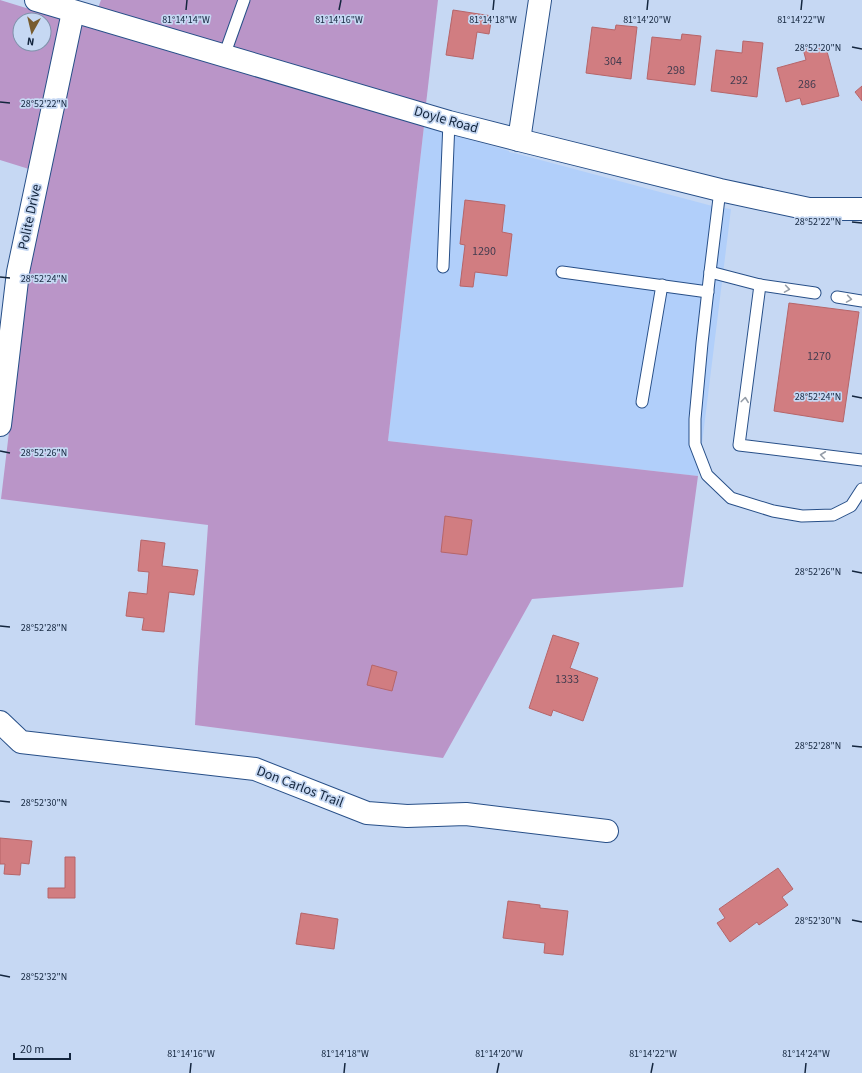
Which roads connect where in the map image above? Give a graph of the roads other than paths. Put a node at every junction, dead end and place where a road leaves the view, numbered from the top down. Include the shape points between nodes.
1 (36, 0) edge
2 (244, 0) edge
3 (540, 0) edge
4 (73, 12) junction
5 (224, 56) junction
6 (449, 122) junction
7 (519, 140) junction
8 (720, 190) junction
9 (862, 209) edge
10 (443, 268) dead end
11 (562, 272) dead end
12 (710, 272) junction
13 (662, 285) junction
14 (760, 285) junction
15 (708, 292) junction
16 (815, 293) dead end
17 (837, 297) dead end
18 (862, 301) edge
19 (642, 402) dead end
20 (0, 425) edge
21 (862, 460) edge
22 (862, 489) edge
23 (0, 722) edge
24 (607, 831) dead end

1 - 4 street, Doyle Road
2 - 5 lane
3 - 7 street
4 - 5 street, Doyle Road
4 - 20 street, Polite Drive via 18,272
5 - 6 street, Doyle Road
6 - 7 street, Doyle Road
6 - 10 lane
7 - 8 street, Doyle Road
8 - 9 street, Doyle Road via 809,209
8 - 12 lane
11 - 13 lane
12 - 14 lane
12 - 15 lane
13 - 15 lane
13 - 19 lane
14 -> 16 lane
21 -> 14 lane via 739,445
15 - 22 lane via 695,419 695,444 707,475 731,498 773,511 802,516 833,515 851,506
17 -> 18 lane
23 - 24 street, Don Carlos Trail via 22,742 255,769 367,813 407,816 466,814

